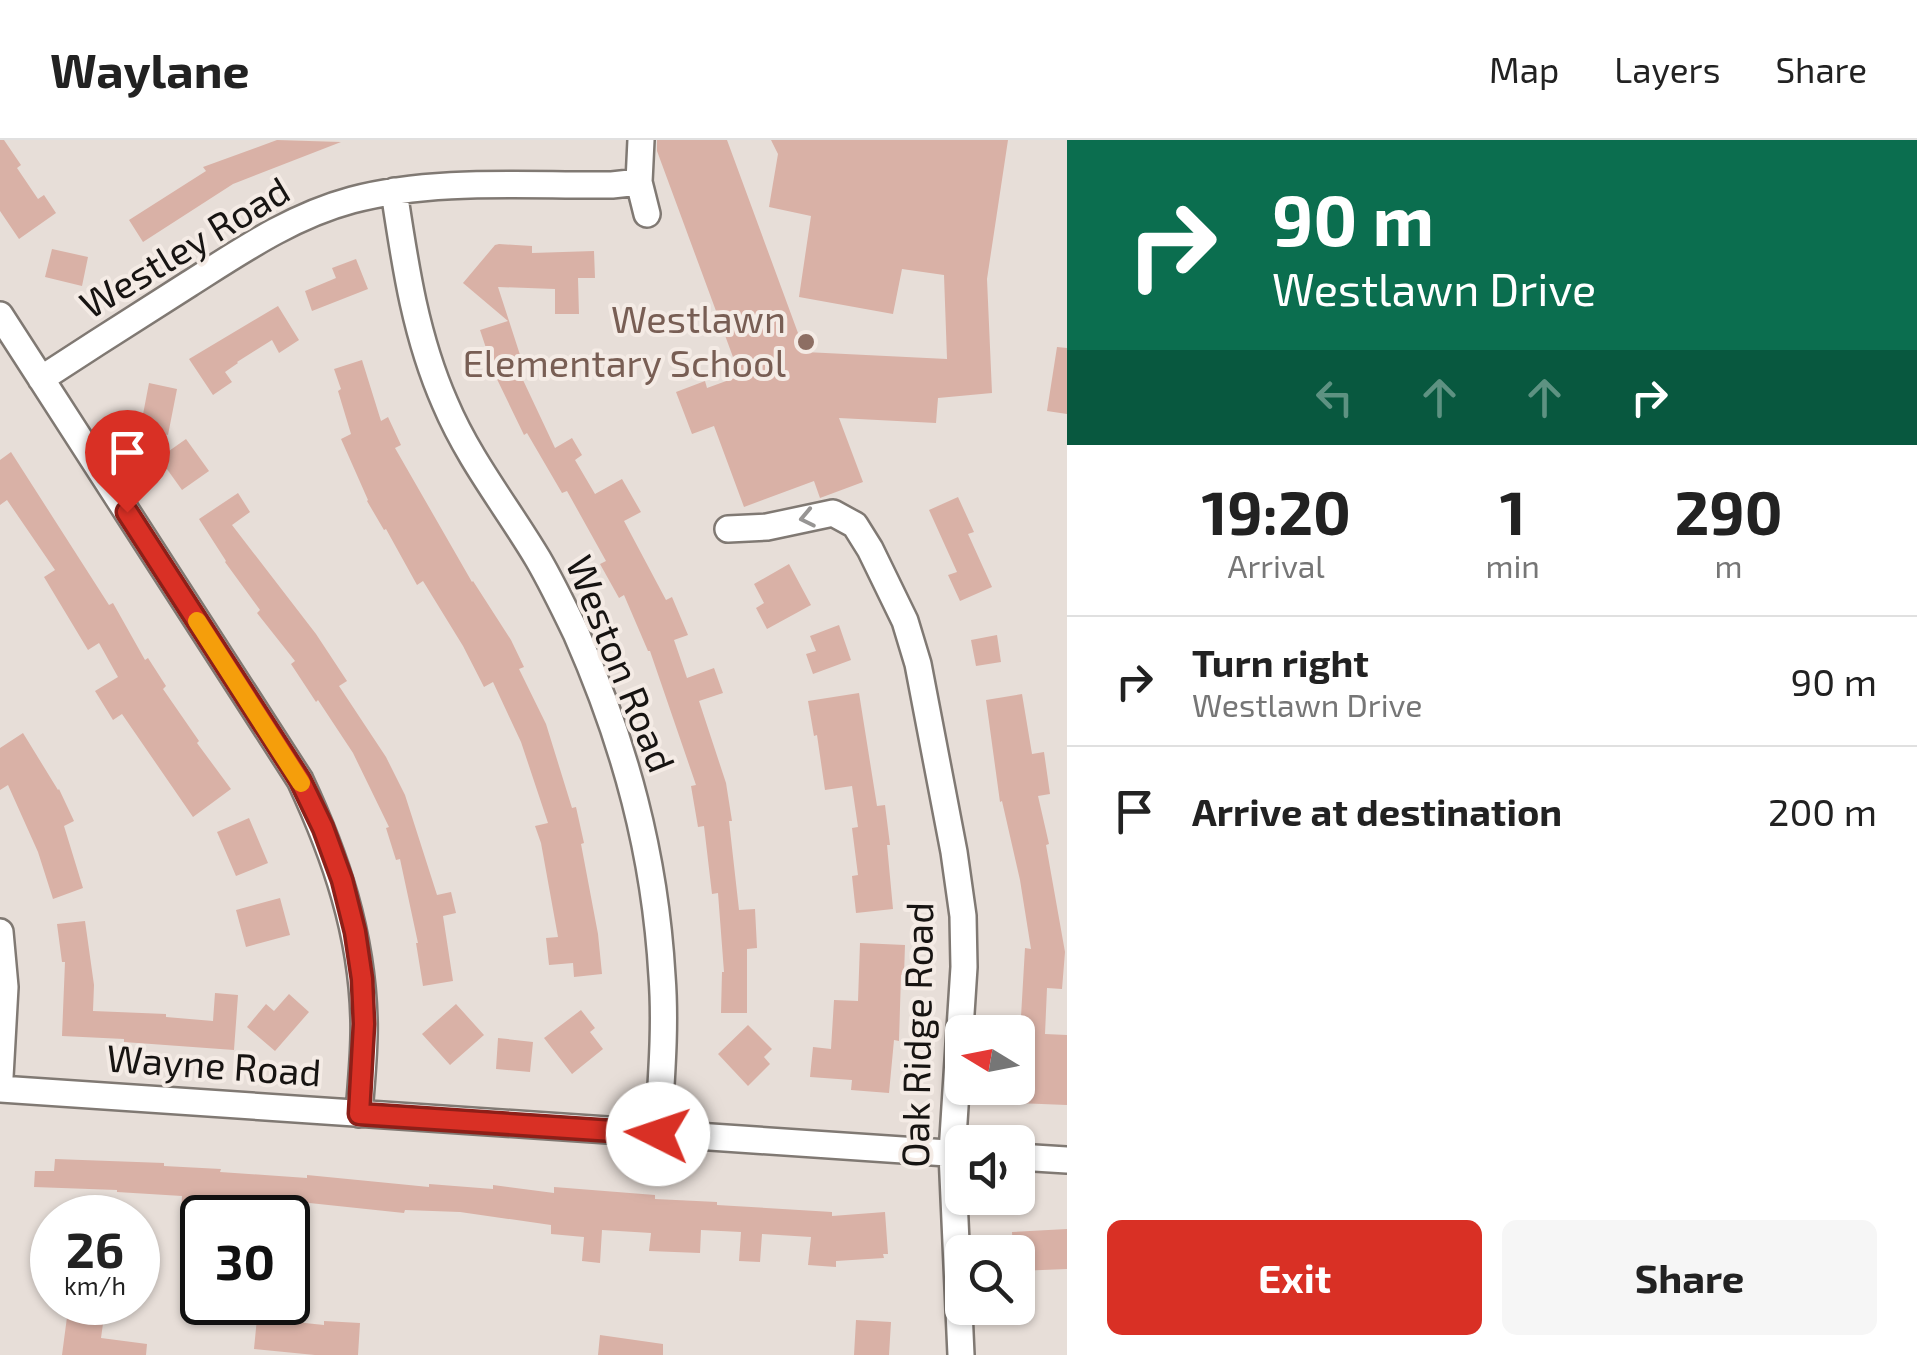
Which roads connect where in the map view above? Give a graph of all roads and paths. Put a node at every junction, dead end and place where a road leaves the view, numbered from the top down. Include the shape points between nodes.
1 (641, 140) edge
2 (639, 182) junction
3 (394, 191) junction
4 (646, 214) dead end
5 (0, 315) edge
6 (41, 379) junction
7 (728, 530) dead end
8 (0, 932) edge
9 (0, 1077) edge
10 (0, 1089) edge
11 (359, 1114) junction
12 (958, 1125) edge
13 (658, 1134) junction
14 (945, 1152) edge
15 (1035, 1158) edge
16 (1067, 1160) edge
17 (958, 1215) edge
18 (960, 1355) edge

1 - 2 street
2 - 3 street, Westley Road
2 - 4 street
3 - 6 street, Westley Road via 351,200 260,238
3 - 13 street, Weston Road via 411,299 446,405 575,631 636,797 663,979
5 - 6 street
6 - 11 street via 300,780 323,828 342,880 362,979
12 -> 7 street, Oak Ridge Road via 963,916 905,622 855,525 833,513
8 - 9 street
10 - 11 street, Wayne Road
11 - 13 street, Wayne Road
13 - 14 street, Wayne Road
15 - 16 street
17 - 18 street, Oak Ridge Road

